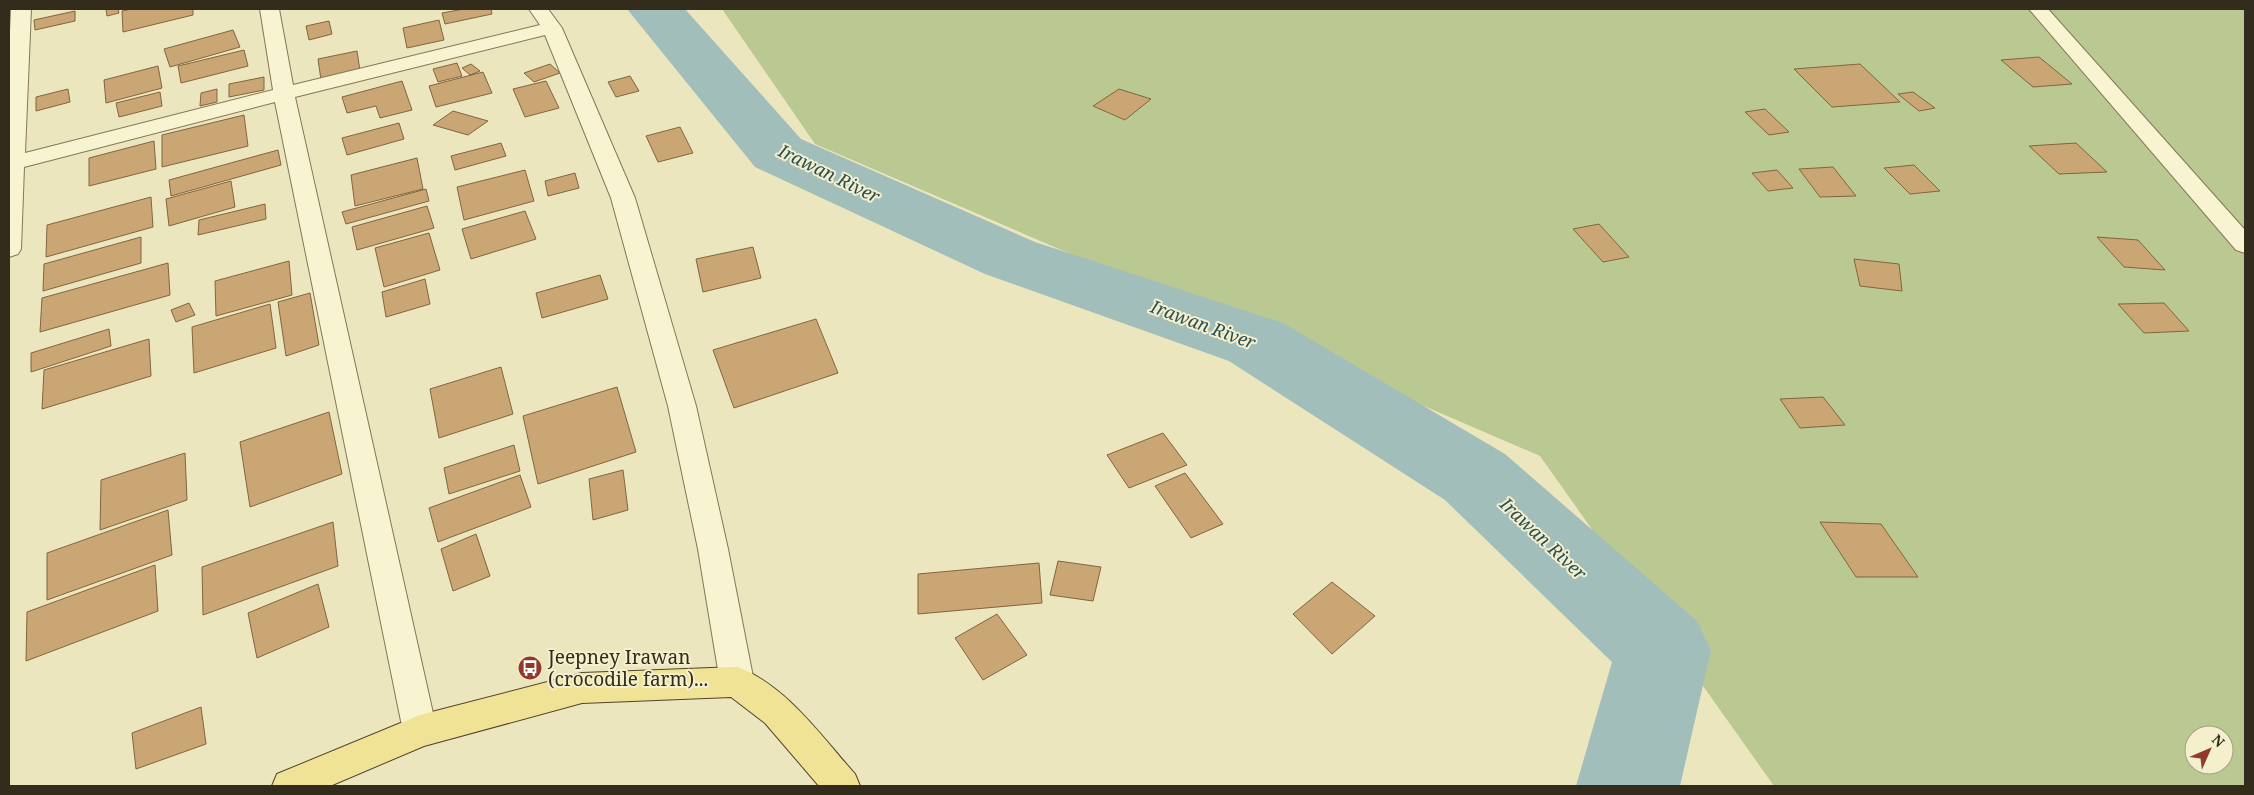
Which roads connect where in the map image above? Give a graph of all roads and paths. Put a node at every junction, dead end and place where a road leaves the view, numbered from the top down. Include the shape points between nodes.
1 (21, 9) edge
2 (269, 9) edge
3 (2038, 9) edge
4 (546, 18) edge
5 (284, 93) junction
6 (12, 163) edge
7 (2245, 245) edge
8 (9, 249) edge
9 (737, 682) junction
10 (420, 731) junction
11 (290, 786) edge
12 (842, 786) edge

1 - 6 street
2 - 5 street
3 - 7 street
4 - 5 street
4 - 9 street via 623,198 677,387 713,549
5 - 6 street
5 - 10 street
6 - 8 street
9 - 10 main road via 582,688
9 - 12 main road via 777,712
10 - 11 main road

